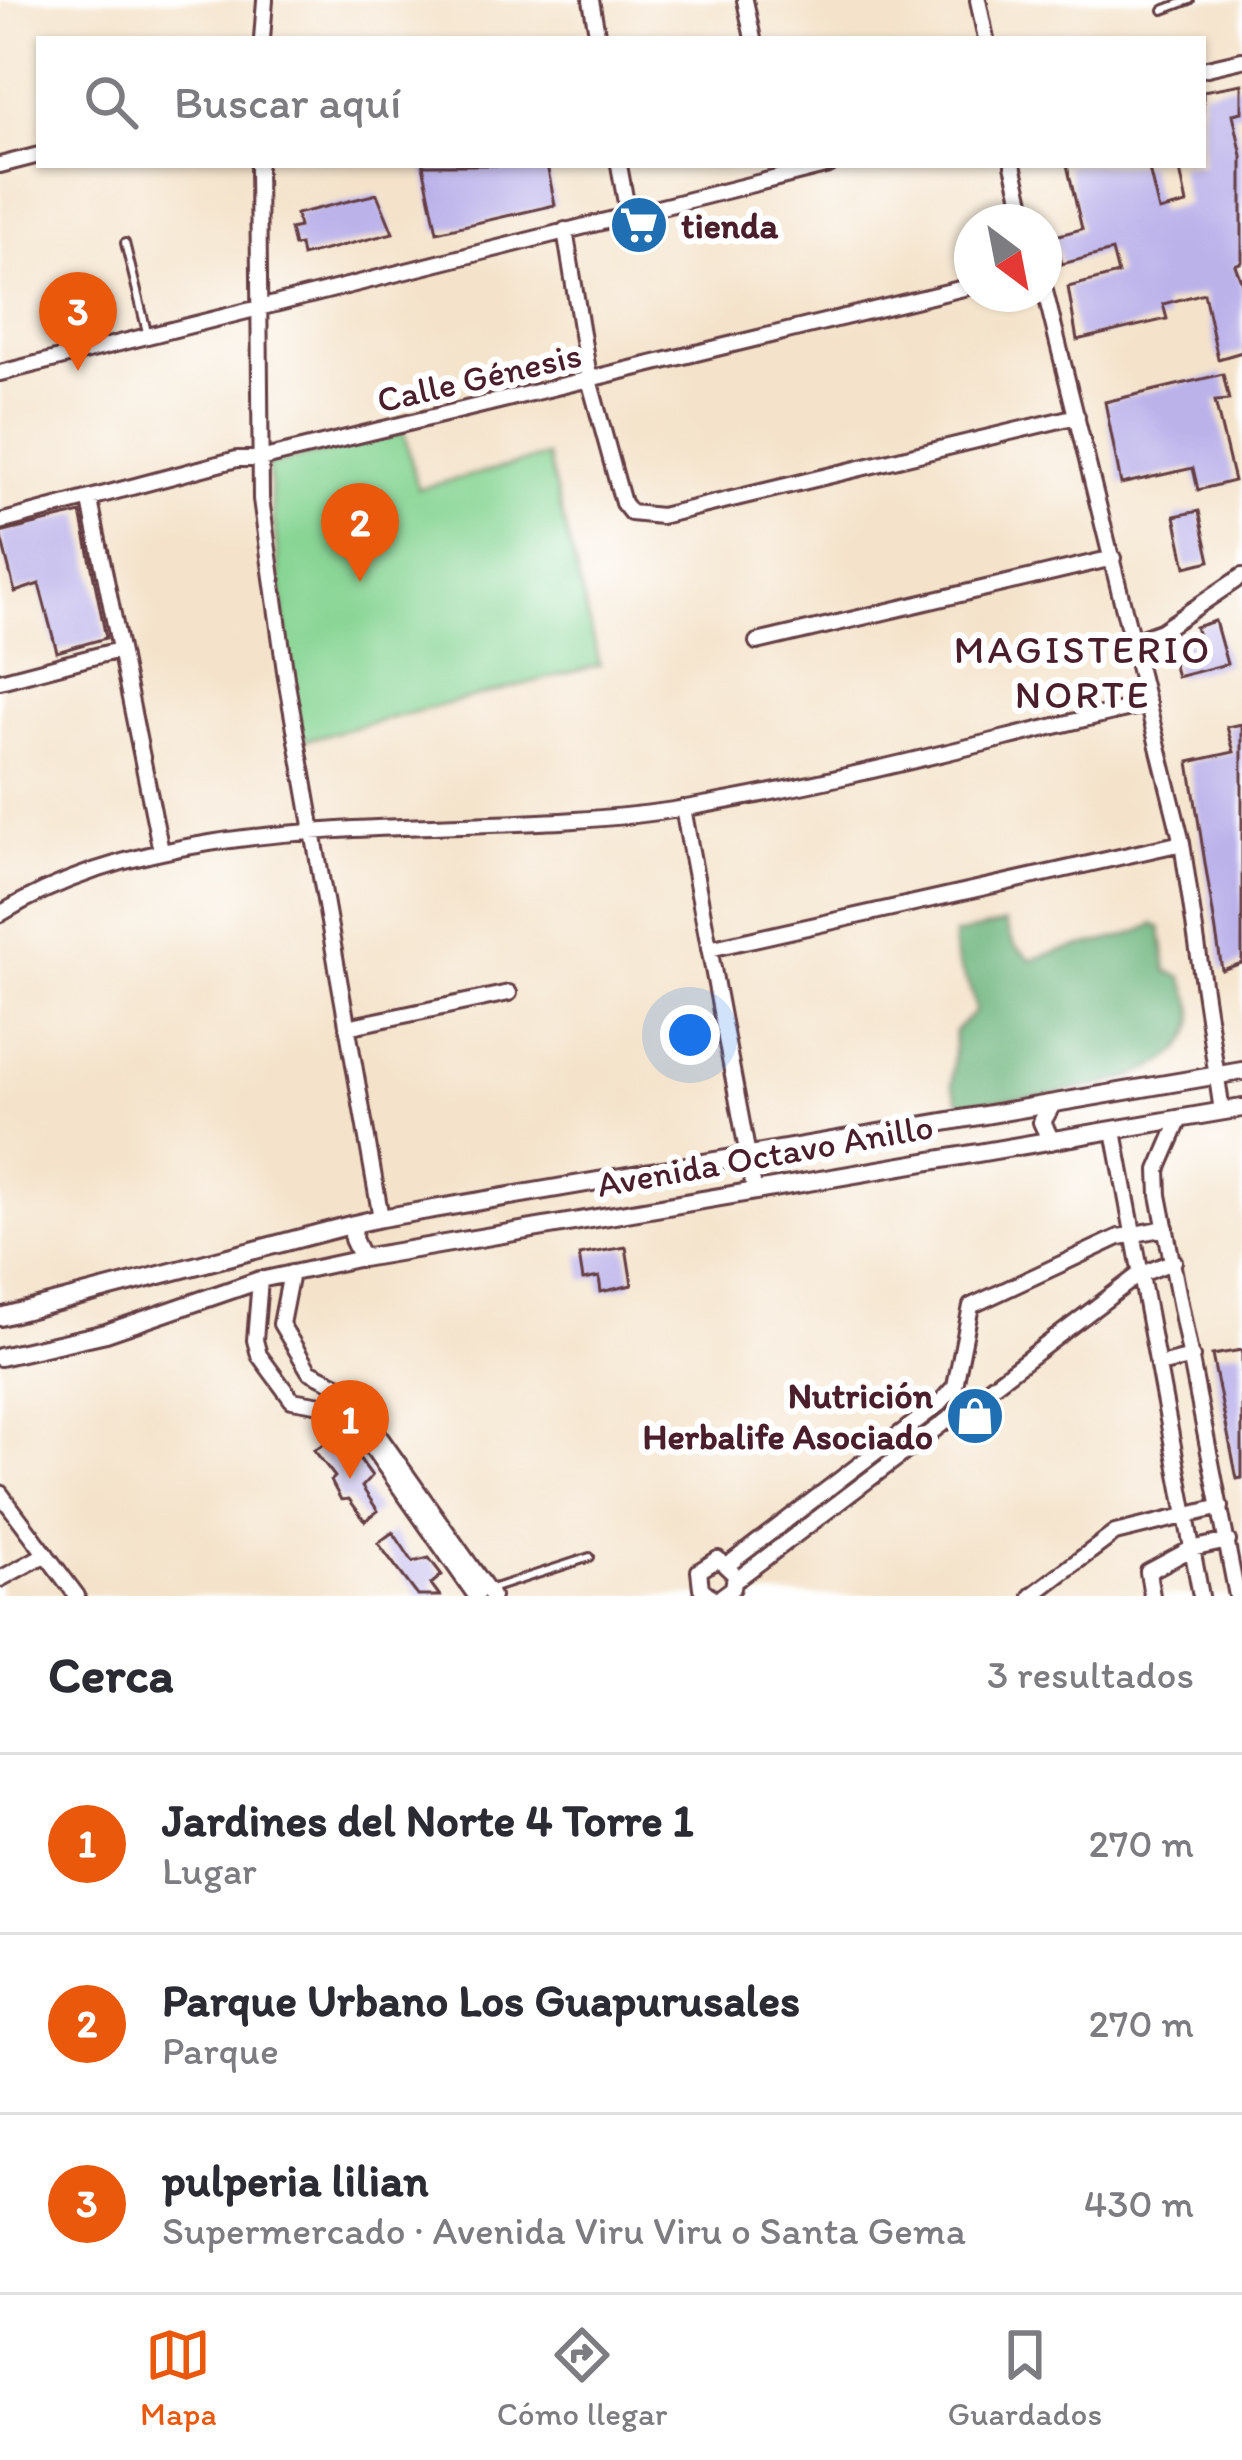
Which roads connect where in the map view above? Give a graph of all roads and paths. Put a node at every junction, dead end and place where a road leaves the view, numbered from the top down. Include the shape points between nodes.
1 (265, 0) edge
2 (591, 0) edge
3 (745, 0) edge
4 (978, 0) edge
5 (1190, 0) edge
6 (1163, 10) dead end
7 (262, 36) edge
8 (597, 36) edge
9 (752, 36) edge
10 (985, 36) edge
11 (1242, 59) edge
12 (1206, 68) edge
13 (36, 155) edge
14 (0, 165) edge
15 (258, 168) edge
16 (620, 168) edge
17 (1013, 168) edge
18 (780, 171) edge
19 (1022, 204) edge
20 (628, 214) junction
21 (565, 230) junction
22 (125, 242) dead end
23 (954, 291) edge
24 (260, 305) junction
25 (1050, 312) edge
26 (148, 334) junction
27 (0, 373) edge
28 (590, 383) junction
29 (1077, 416) junction
30 (260, 459) junction
31 (90, 501) junction
32 (0, 522) edge
33 (1113, 558) junction
34 (1242, 576) edge
35 (1133, 641) junction
36 (758, 642) dead end
37 (119, 650) junction
38 (0, 681) edge
39 (1148, 704) junction
40 (683, 808) junction
41 (313, 834) junction
42 (1182, 843) junction
43 (161, 851) junction
44 (0, 914) edge
45 (709, 950) junction
46 (509, 993) dead end
47 (347, 1027) junction
48 (1242, 1071) edge
49 (1215, 1076) junction
50 (1052, 1104) junction
51 (1242, 1108) edge
52 (1222, 1111) junction
53 (1179, 1121) junction
54 (1114, 1131) junction
55 (1051, 1141) junction
56 (749, 1156) junction
57 (754, 1188) junction
58 (381, 1218) junction
59 (355, 1224) junction
60 (1166, 1228) junction
61 (1135, 1234) junction
62 (362, 1258) junction
63 (1174, 1261) junction
64 (291, 1273) junction
65 (1144, 1273) junction
66 (260, 1280) junction
67 (0, 1317) edge
68 (0, 1357) edge
69 (1192, 1358) junction
70 (958, 1364) junction
71 (1160, 1365) junction
72 (984, 1390) junction
73 (0, 1493) edge
74 (1221, 1507) junction
75 (1185, 1515) junction
76 (1228, 1540) junction
77 (1190, 1549) junction
78 (46, 1554) junction
79 (590, 1557) dead end
80 (729, 1564) junction
81 (0, 1579) edge
82 (735, 1581) junction
83 (485, 1594) edge
84 (77, 1596) edge
85 (710, 1596) edge
86 (722, 1596) edge
87 (1031, 1596) edge
88 (1152, 1596) edge
89 (1201, 1596) edge
90 (1237, 1596) edge

1 - 7 street
2 - 8 street
3 - 9 street
4 - 10 street
5 - 6 lane
11 - 12 street
13 - 14 street
15 - 24 street
16 - 20 street
17 - 19 street
18 - 20 street
20 - 21 street
21 - 24 street
21 - 28 street
22 - 26 lane
23 - 28 street, Calle Génesis
24 - 26 street
24 - 30 street
25 - 29 street
26 - 27 street
28 - 29 street via 623,503 645,518
28 - 30 street, Calle Génesis
29 - 33 street
30 - 31 street, Calle Génesis
30 - 41 street
31 - 32 street, Calle Génesis
31 - 37 street
33 - 35 street
33 - 36 street
34 - 35 street
35 - 39 street
37 - 38 street
37 - 43 street
39 - 40 street
39 - 42 street
40 - 41 street
40 - 45 street
41 - 43 street
41 - 47 street
42 - 45 street
42 - 49 street
43 - 44 street via 75,874
45 - 56 street
46 - 47 street
47 - 58 street
48 - 49 street, Avenida Octavo Anillo
49 - 50 street, Avenida Octavo Anillo
49 - 52 street
50 - 55 street via 1042,1122
50 - 56 street, Avenida Octavo Anillo
51 - 52 street, Avenida Octavo Anillo
52 - 53 street, Avenida Octavo Anillo
53 - 54 street, Avenida Octavo Anillo
53 - 60 street via 1158,1170
54 - 55 street, Avenida Octavo Anillo
54 - 61 street
55 - 57 street, Avenida Octavo Anillo
56 - 57 street
56 - 58 street, Avenida Octavo Anillo
57 - 62 street, Avenida Octavo Anillo
58 - 59 street, Avenida Octavo Anillo
59 - 62 street
59 - 67 street, Avenida Octavo Anillo
60 - 61 street
60 - 63 street
61 - 65 street
61 - 70 street via 971,1306
62 - 64 street
63 - 65 street
63 - 69 street
64 - 66 street
64 - 83 street via 281,1324 309,1371 346,1389
65 - 71 street
65 - 72 street
66 - 68 street via 106,1333
66 - 83 street via 259,1355 292,1400 345,1409
69 - 71 street
69 - 74 street
70 - 72 street
70 - 80 street via 955,1387 939,1404
71 - 75 street
72 - 82 street
73 - 78 street
74 - 75 street
74 - 76 street
75 - 77 street
75 - 87 street via 1115,1533
76 - 77 street
76 - 90 street
77 - 88 street via 1148,1572
77 - 89 street
78 - 81 street
78 - 84 street
79 - 83 lane
80 - 82 street
80 - 85 street via 712,1560 699,1571
82 - 86 street

